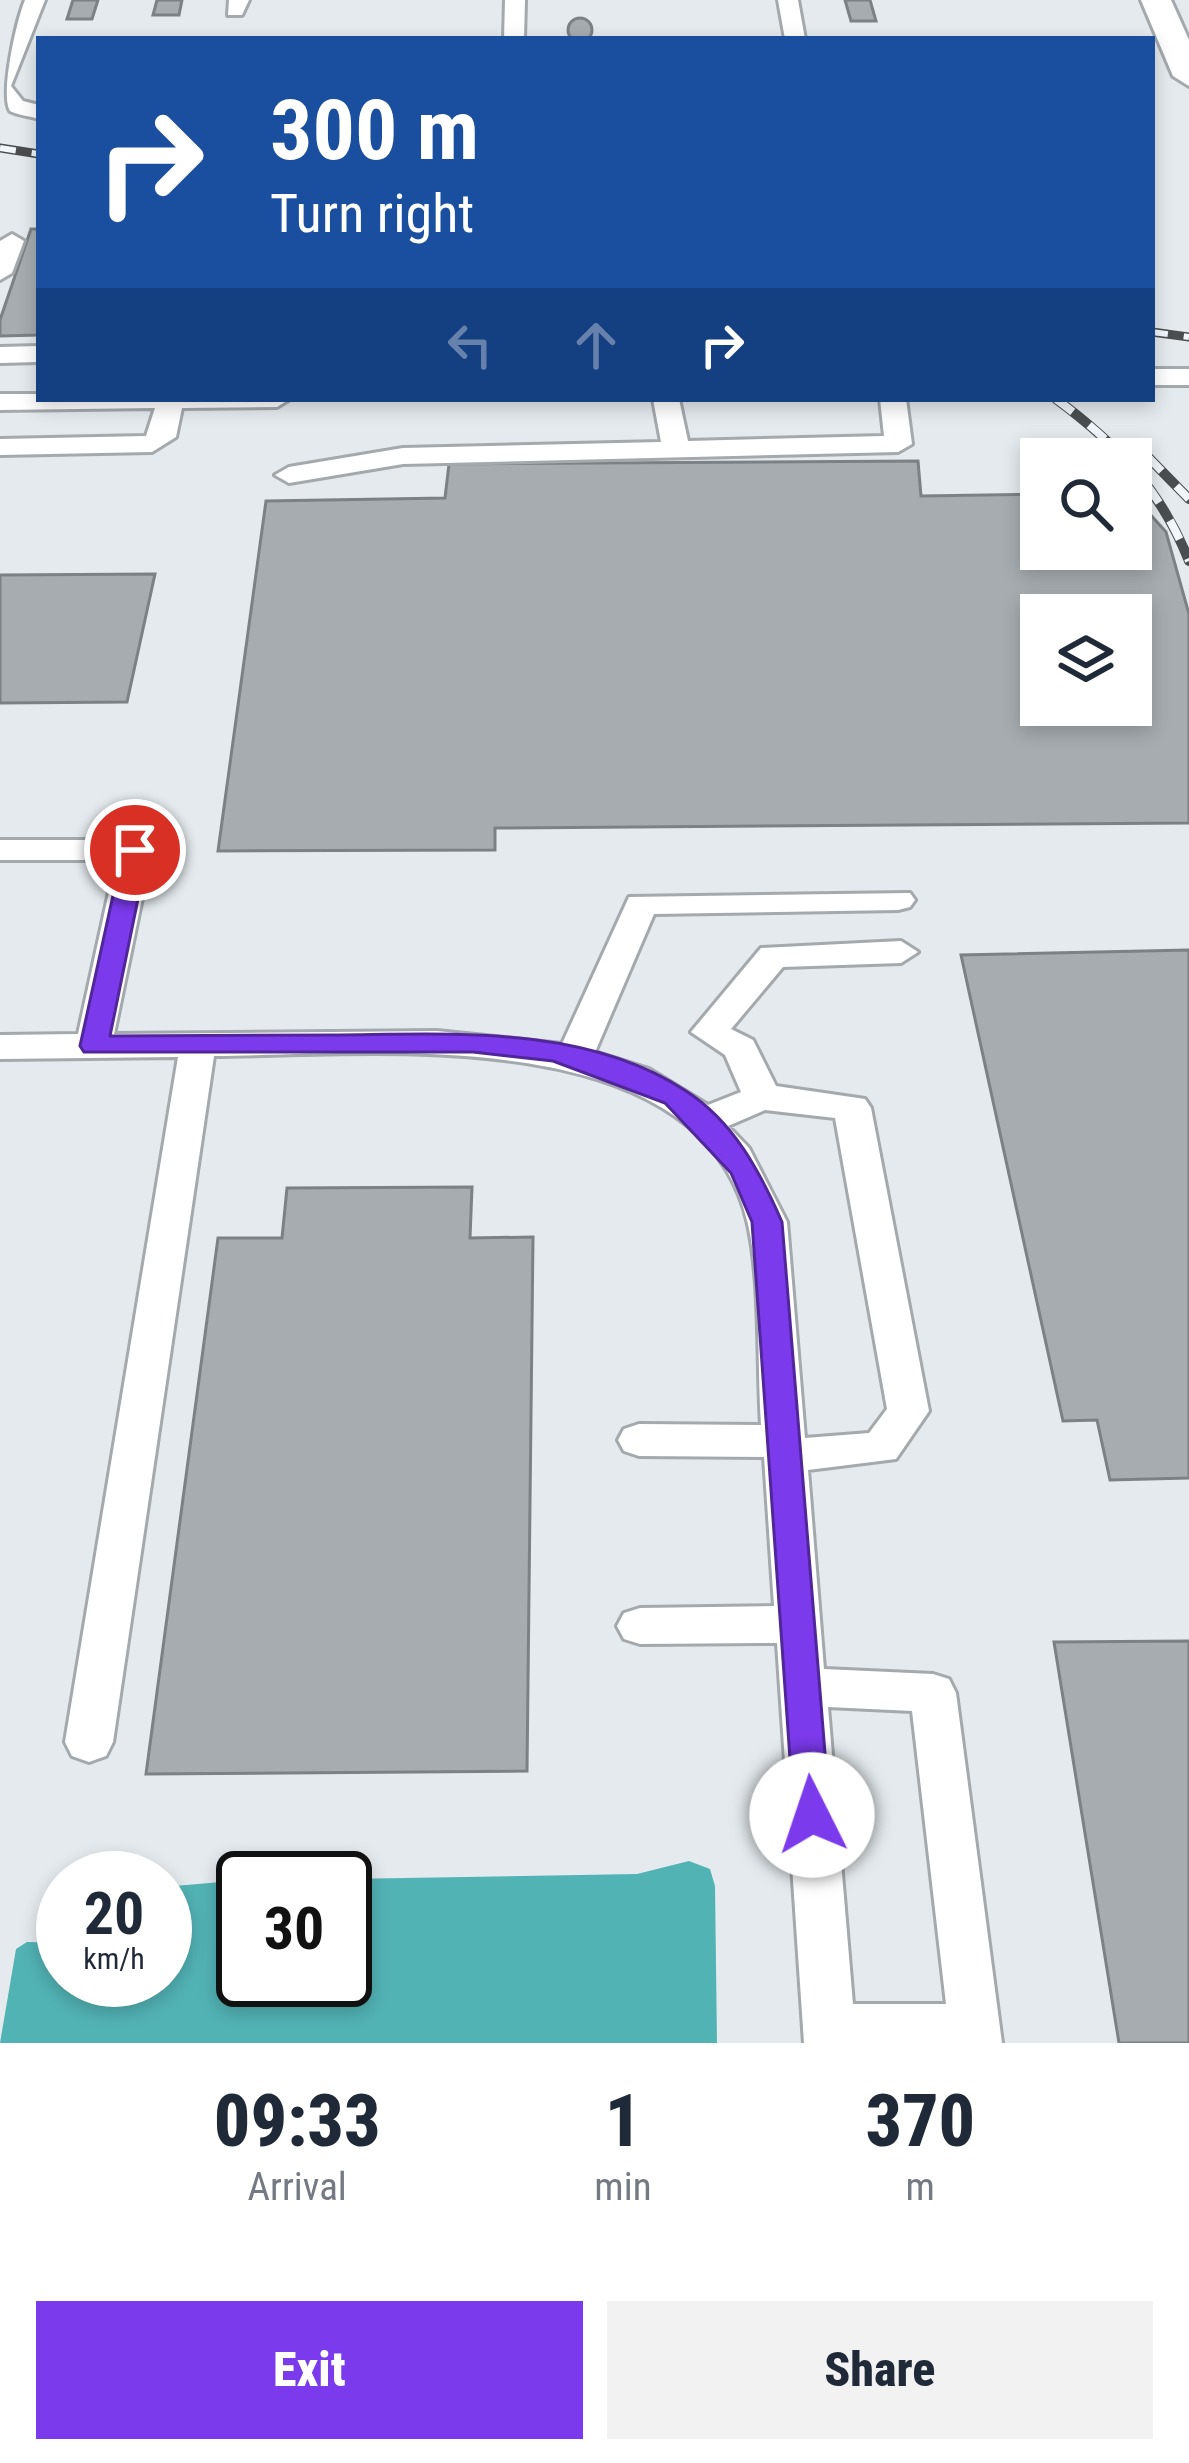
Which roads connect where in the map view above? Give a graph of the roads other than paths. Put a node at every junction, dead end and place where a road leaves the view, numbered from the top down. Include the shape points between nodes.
1 (35, 0) edge
2 (515, 0) edge
3 (788, 0) edge
4 (1156, 0) edge
5 (514, 36) edge
6 (794, 36) edge
7 (1189, 76) edge
8 (36, 111) edge
9 (12, 241) dead end
10 (0, 273) edge
11 (36, 354) edge
12 (0, 355) edge
13 (1155, 377) edge
14 (1189, 377) edge
15 (36, 401) edge
16 (0, 402) edge
17 (170, 402) edge
18 (667, 402) edge
19 (893, 402) edge
20 (0, 447) edge
21 (676, 449) junction
22 (289, 475) dead end
23 (0, 850) edge
24 (898, 900) dead end
25 (902, 952) dead end
26 (198, 1045) junction
27 (94, 1046) junction
28 (0, 1047) edge
29 (575, 1058) junction
30 (762, 1097) junction
31 (704, 1121) junction
32 (639, 1440) dead end
33 (786, 1448) junction
34 (798, 1624) junction
35 (640, 1626) dead end
36 (802, 1687) junction
37 (89, 1742) dead end
38 (975, 2035) edge
39 (829, 2036) edge

1 - 8 street via 0,86 15,106
2 - 5 street
3 - 6 street
4 - 7 highway
9 - 10 street
11 - 12 street
13 - 14 street
15 - 16 street
17 - 20 street via 162,437 152,444
18 - 21 street
19 - 21 street via 898,444
21 - 22 street via 403,456
23 - 27 street via 135,850
24 - 29 street via 641,904
25 - 30 street via 773,956 709,1032 740,1048
26 - 27 street
26 - 29 street via 473,1043
26 - 37 street
27 - 28 street
29 - 31 street via 675,1096
30 - 31 street
30 - 33 street via 852,1108 908,1411 881,1448
31 - 33 street via 744,1169 767,1222
32 - 33 street
33 - 34 street
34 - 35 street
34 - 36 street
36 - 38 street via 933,1693
36 - 39 street
38 - 39 street

